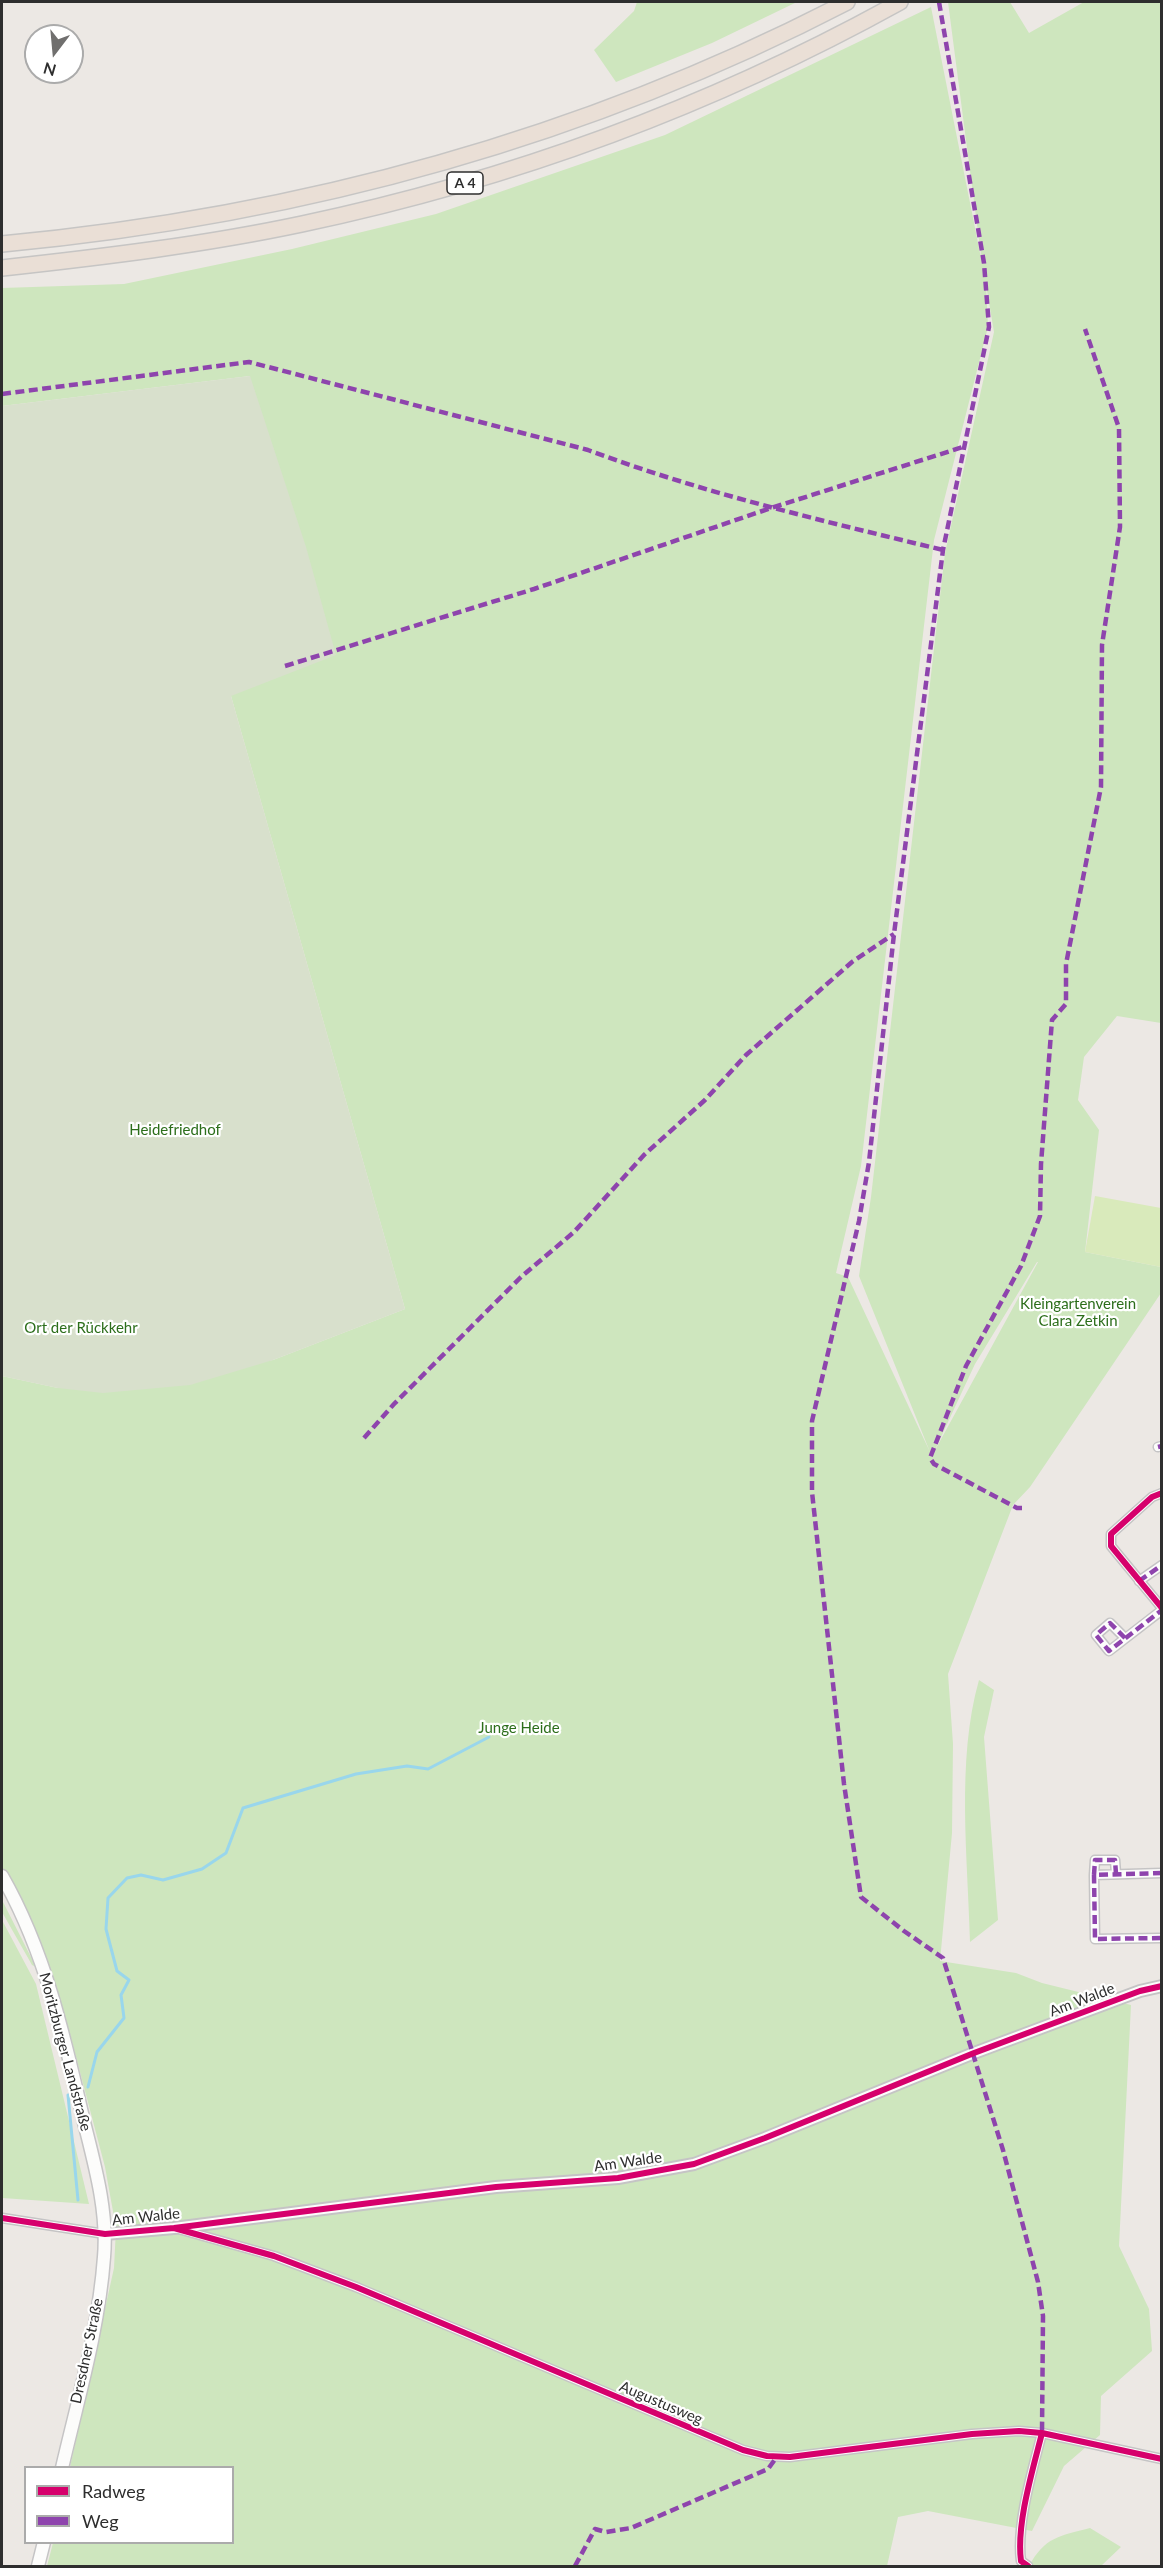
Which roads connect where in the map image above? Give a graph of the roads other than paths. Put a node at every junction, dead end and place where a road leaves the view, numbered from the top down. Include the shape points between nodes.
1 (847, 2) edge
2 (900, 2) edge
3 (2, 244) edge
4 (2, 268) edge
5 (1161, 1494) edge
6 (1161, 1565) edge
7 (1139, 1581) junction
8 (1161, 1609) edge
9 (1125, 1638) dead end
10 (1161, 1873) edge
11 (1116, 1874) junction
12 (1094, 1875) junction
13 (2, 1876) edge
14 (1161, 1938) edge
15 (1161, 1986) edge
16 (2, 2218) edge
17 (174, 2228) junction
18 (105, 2234) junction
19 (1042, 2433) junction
20 (1161, 2459) edge
21 (62, 2466) edge
22 (44, 2544) edge
23 (38, 2566) edge
24 (1028, 2566) edge

1 - 3 highway, A 4 via 746,52 652,92 457,159 351,189 253,208 129,229
2 - 4 highway, A 4 via 780,63 677,109 572,149 465,183 357,212 252,234
5 - 7 street via 1152,1497 1111,1534 1111,1546
6 - 7 street
7 - 8 street
8 - 9 street
10 - 11 street
11 - 12 street
11 - 12 street via 1115,1860 1095,1860
12 - 14 street via 1095,1939
13 - 18 main road, Moritzburger Landstraße via 49,1987 95,2169
15 - 17 street, Am Walde via 974,2053 694,2164 618,2178 496,2187
16 - 18 street
17 - 18 street, Am Walde
17 - 19 street, Augustusweg via 274,2256 356,2287 744,2450 767,2456 806,2456 972,2434
18 - 21 main road, Dresdner Straße via 100,2292
19 - 20 street, Augustusweg
19 - 24 street via 1019,2547 1021,2561
22 - 23 main road

